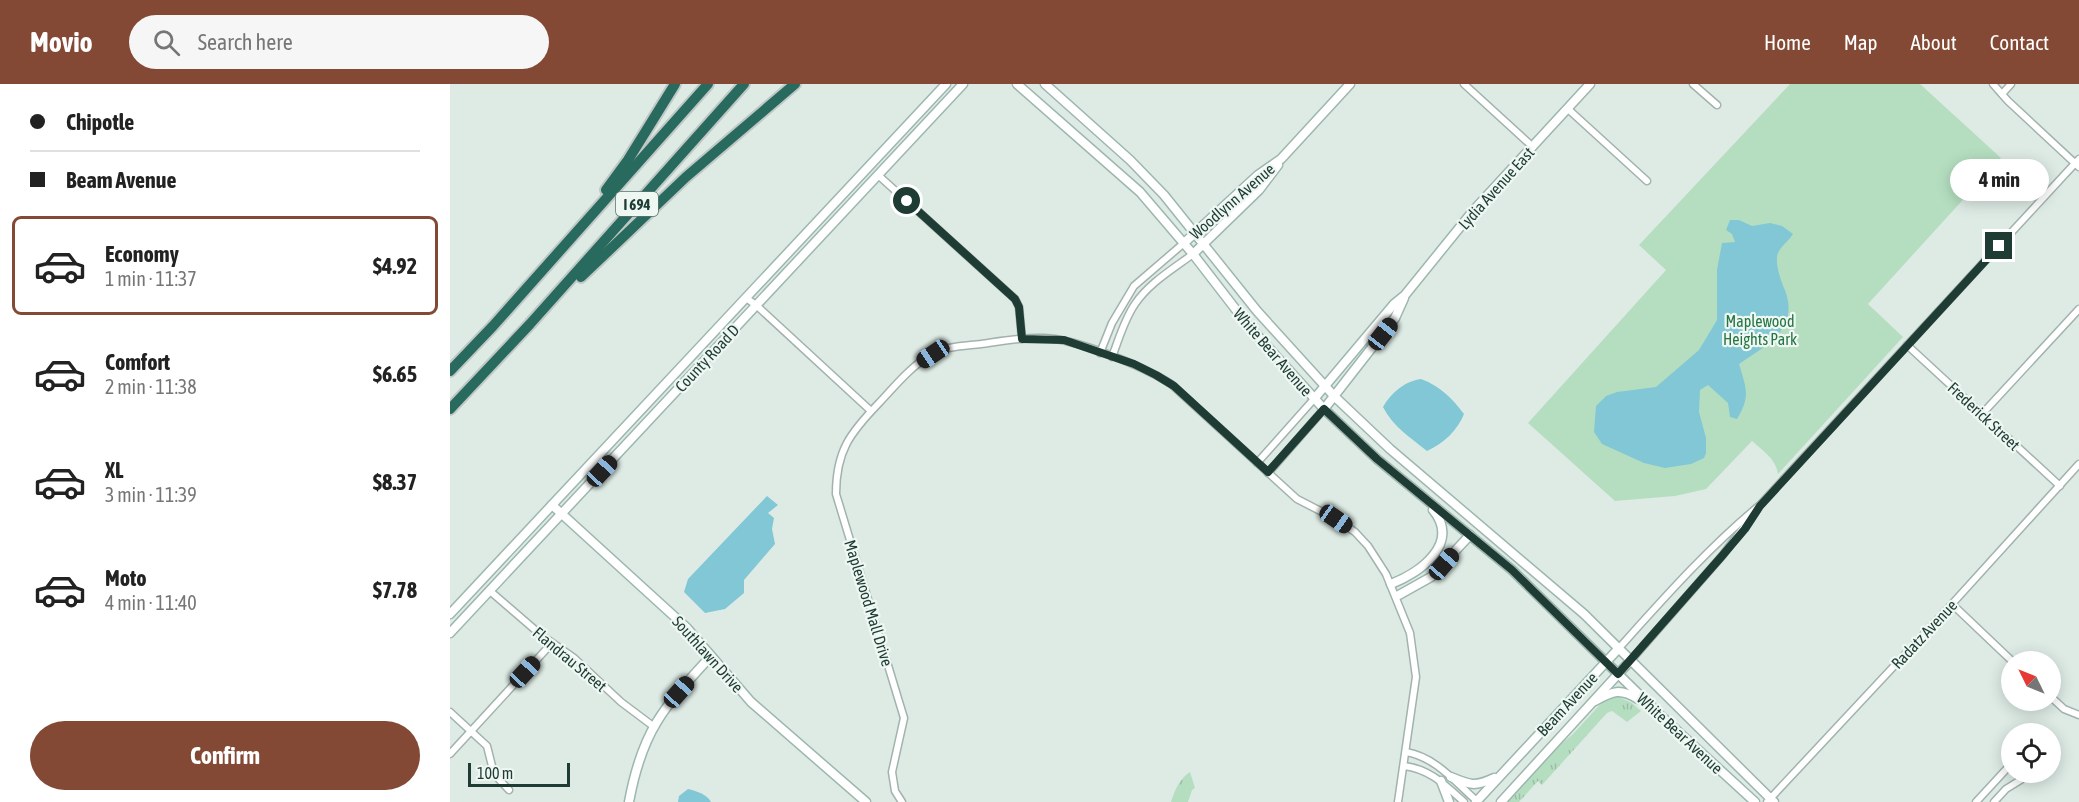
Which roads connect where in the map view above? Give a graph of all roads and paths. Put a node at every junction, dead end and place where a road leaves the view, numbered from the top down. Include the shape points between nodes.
1 (675, 84) edge
2 (708, 84) edge
3 (744, 84) edge
4 (795, 84) edge
5 (946, 84) edge
6 (963, 84) edge
7 (1017, 84) edge
8 (1046, 84) edge
9 (1350, 84) edge
10 (1464, 84) edge
11 (1590, 84) edge
12 (1694, 84) edge
13 (1993, 84) edge
14 (2011, 84) edge
15 (2002, 94) junction
16 (1717, 105) dead end
17 (1568, 109) junction
18 (1533, 147) junction
19 (1281, 159) junction
20 (2078, 163) edge
21 (878, 176) junction
22 (1647, 181) dead end
23 (1196, 233) junction
24 (1184, 243) junction
25 (1205, 244) junction
26 (559, 252) junction
27 (1193, 254) junction
28 (1406, 295) junction
29 (746, 298) junction
30 (756, 305) junction
31 (2079, 309) edge
32 (530, 324) junction
33 (1022, 339) junction
34 (1907, 345) junction
35 (1100, 353) junction
36 (1112, 357) junction
37 (450, 371) edge
38 (1325, 387) junction
39 (1335, 397) junction
40 (1314, 399) junction
41 (450, 409) edge
42 (1324, 409) junction
43 (871, 411) junction
44 (1982, 414) junction
45 (1257, 463) junction
46 (2079, 464) edge
47 (2073, 471) junction
48 (1268, 472) junction
49 (2079, 476) edge
50 (2060, 486) junction
51 (1423, 498) junction
52 (552, 505) junction
53 (1760, 506) junction
54 (561, 514) junction
55 (1470, 535) junction
56 (1392, 584) junction
57 (490, 591) junction
58 (1397, 596) junction
59 (1952, 604) junction
60 (450, 614) edge
61 (450, 633) edge
62 (552, 643) junction
63 (1619, 648) junction
64 (2001, 651) edge
65 (711, 656) junction
66 (1631, 660) junction
67 (1606, 662) junction
68 (1618, 674) junction
69 (1590, 704) junction
70 (2061, 706) edge
71 (1651, 707) junction
72 (450, 712) edge
73 (2079, 715) edge
74 (653, 726) junction
75 (471, 731) junction
76 (1406, 752) junction
77 (450, 754) edge
78 (1404, 766) junction
79 (1500, 775) junction
80 (2001, 775) edge
81 (1451, 777) junction
82 (1441, 781) junction
83 (2016, 783) edge
84 (509, 790) dead end
85 (1770, 801) edge
86 (629, 802) edge
87 (866, 802) edge
88 (903, 802) edge
89 (1398, 802) edge
90 (1449, 802) edge
91 (1464, 802) edge
92 (1477, 802) edge
93 (1501, 802) edge
94 (1755, 802) edge
95 (1976, 802) edge
96 (1994, 802) edge

1 - 26 highway via 628,160
2 - 26 highway, I 694
3 - 32 highway, I 694
4 - 32 highway via 686,177
5 - 29 street, County Road D
6 - 21 street, County Road D
7 - 24 street, White Bear Avenue via 1124,177
8 - 23 street, White Bear Avenue via 1142,171
9 - 19 street, Woodlynn Avenue
10 - 18 street
11 - 17 street, Lydia Avenue East
12 - 16 street
13 - 15 street
14 - 15 street
15 - 20 street
17 - 18 street, Lydia Avenue East
17 - 22 street
18 - 28 street, Lydia Avenue East
19 - 23 street, Woodlynn Avenue via 1258,175
19 - 25 street, Woodlynn Avenue via 1265,184
20 - 34 street, Beam Avenue
21 - 30 street, County Road D
21 - 33 street via 1015,299
23 - 24 street, Woodlynn Avenue
23 - 25 street, White Bear Avenue
24 - 27 street, White Bear Avenue
24 - 35 street via 1134,286
25 - 27 street, Woodlynn Avenue
25 - 38 street, White Bear Avenue via 1257,311
26 - 37 highway, I 694
27 - 36 street via 1149,287 1135,304
27 - 40 street, White Bear Avenue via 1247,324
28 - 38 street, Lydia Avenue East via 1394,304
28 - 39 street, Lydia Avenue East via 1395,318
29 - 30 street
29 - 52 street, County Road D
30 - 43 street
30 - 54 street, County Road D
31 - 44 street
32 - 41 highway, I 694
33 - 35 street, Maplewood Mall Drive via 1064,340
33 - 43 street, Maplewood Mall Drive via 947,348 933,354 915,366
34 - 44 street, Frederick Street
34 - 53 street, Beam Avenue
35 - 36 street, Maplewood Mall Drive
36 - 45 street, Maplewood Mall Drive via 1174,386
38 - 39 street, White Bear Avenue
38 - 40 street, Lydia Avenue East
39 - 42 street, Lydia Avenue East
39 - 63 street, White Bear Avenue
40 - 42 street, White Bear Avenue
40 - 45 street
42 - 48 street
42 - 51 street, White Bear Avenue
43 - 88 street, Maplewood Mall Drive via 842,450 836,494 904,718 892,772 895,791
44 - 50 street, Frederick Street
45 - 48 street, Maplewood Mall Drive
46 - 47 street, Radatz Avenue
47 - 49 street
47 - 50 street, Radatz Avenue
48 - 56 street, Maplewood Mall Drive via 1297,499 1355,532
50 - 59 street, Radatz Avenue
51 - 55 street, White Bear Avenue
51 - 56 street via 1438,516 1441,541 1425,564
52 - 54 street, Southlawn Drive
52 - 60 street, County Road D
53 - 63 street, Beam Avenue via 1684,575
53 - 66 street, Beam Avenue via 1745,529
54 - 57 street, County Road D
54 - 65 street, Southlawn Drive via 687,628
55 - 58 street via 1431,577
55 - 67 street, White Bear Avenue via 1512,570
56 - 58 street, Maplewood Mall Drive
57 - 61 street, County Road D
57 - 62 street, Flandrau Street
58 - 76 street, Maplewood Mall Drive via 1410,633 1415,672
59 - 64 street
59 - 85 street, Radatz Avenue
62 - 74 street, Flandrau Street
62 - 75 street
63 - 66 street, White Bear Avenue
63 - 67 street, Beam Avenue
65 - 74 street
65 - 87 street, Southlawn Drive via 751,702
66 - 68 street, Beam Avenue
66 - 85 street, White Bear Avenue
67 - 68 street, White Bear Avenue
67 - 79 street, Beam Avenue
68 - 69 street, Beam Avenue
68 - 71 street, White Bear Avenue
69 - 71 street via 1619,692
69 - 93 street, Beam Avenue
70 - 73 street
71 - 94 street, White Bear Avenue
72 - 75 street
74 - 86 street via 638,759
75 - 77 street
75 - 84 street via 487,746 494,774
76 - 78 street, Maplewood Mall Drive
76 - 81 street via 1428,760
78 - 82 street via 1424,770
78 - 89 street, Maplewood Mall Drive
79 - 81 street via 1477,785
79 - 92 street, Beam Avenue
80 - 95 street
81 - 92 street
82 - 90 street
82 - 91 street
83 - 96 street

